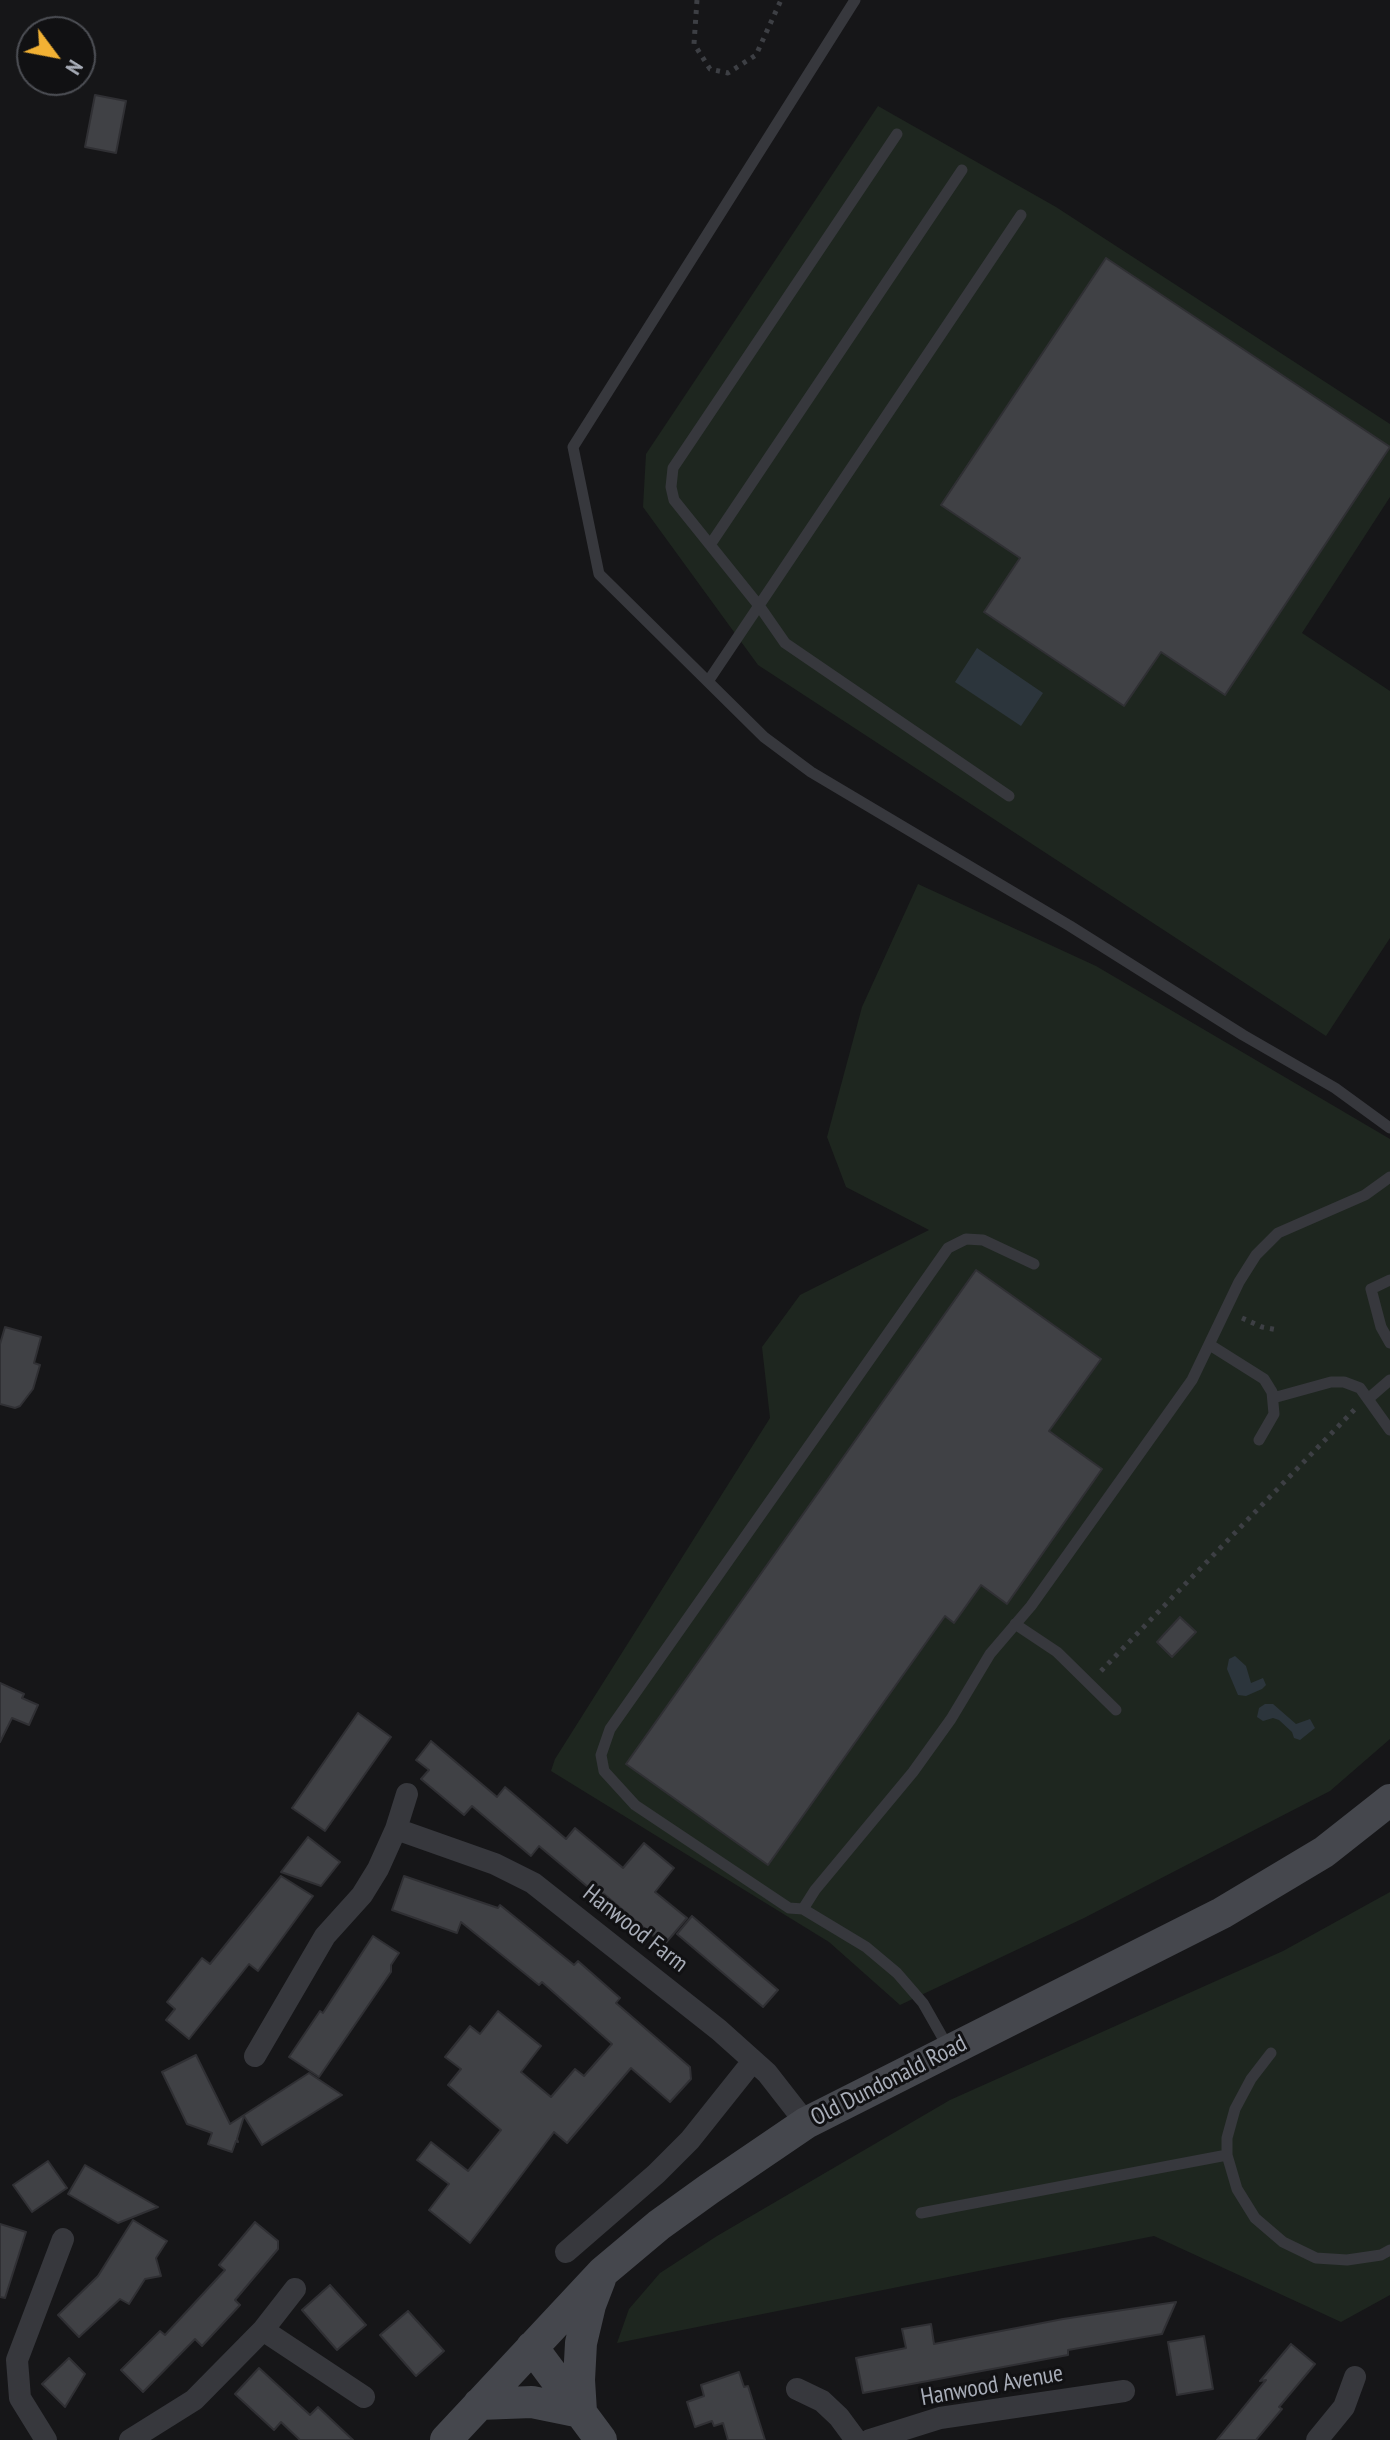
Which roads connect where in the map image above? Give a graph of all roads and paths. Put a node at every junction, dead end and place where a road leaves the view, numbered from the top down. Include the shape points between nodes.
1 (697, 0) edge
2 (781, 0) edge
3 (855, 0) edge
4 (897, 134) dead end
5 (962, 170) dead end
6 (1021, 215) dead end
7 (710, 545) junction
8 (760, 607) junction
9 (709, 680) junction
10 (1009, 796) dead end
11 (1390, 1128) edge
12 (1390, 1177) edge
13 (1034, 1264) dead end
14 (1390, 1280) edge
15 (1226, 1310) junction
16 (1278, 1330) dead end
17 (1390, 1343) edge
18 (1210, 1345) junction
19 (1390, 1380) edge
20 (1273, 1398) junction
21 (1368, 1399) junction
22 (1387, 1426) edge
23 (1259, 1440) dead end
24 (1015, 1624) junction
25 (1089, 1684) junction
26 (1116, 1710) dead end
27 (407, 1794) dead end
28 (1390, 1800) edge
29 (396, 1829) junction
30 (803, 1909) junction
31 (950, 2049) junction
32 (1271, 2053) dead end
33 (255, 2056) dead end
34 (753, 2061) junction
35 (806, 2123) junction
36 (1227, 2155) junction
37 (921, 2213) dead end
38 (63, 2239) dead end
39 (1390, 2250) edge
40 (566, 2252) dead end
41 (603, 2272) junction
42 (295, 2289) dead end
43 (263, 2330) junction
44 (532, 2347) junction
45 (1355, 2377) dead end
46 (797, 2389) dead end
47 (1124, 2391) dead end
48 (364, 2397) dead end
49 (479, 2404) junction
50 (581, 2412) junction
51 (46, 2440) edge
52 (130, 2440) edge
53 (446, 2440) edge
54 (601, 2440) edge
55 (856, 2440) edge
56 (870, 2440) edge
57 (1317, 2440) edge

1 - 2 path via 694,44 710,69 728,73 756,55
3 - 9 lane via 573,447 599,574
4 - 7 lane via 673,468 674,500
5 - 7 lane
6 - 8 lane
7 - 8 lane
8 - 9 lane
8 - 10 lane via 785,643
9 - 11 lane via 764,737 811,772 1335,1088
12 - 15 lane via 1365,1195 1278,1233 1256,1255
13 - 30 lane via 983,1240 966,1239 948,1248 605,1742 604,1771 635,1805 789,1908
14 - 17 lane via 1371,1289
15 - 16 path
15 - 18 lane
18 - 20 lane via 1264,1379
18 - 24 lane via 1192,1380
19 - 21 lane
20 - 21 lane via 1344,1382 1360,1388
20 - 23 lane via 1274,1414
21 - 22 lane
22 - 25 path via 1372,1428 1358,1406
24 - 25 lane via 1057,1652
24 - 30 lane via 913,1772
25 - 26 lane
27 - 29 street
28 - 31 street, Old Dundonald Road via 1324,1852 1222,1913
29 - 33 street via 362,1895 325,1936
29 - 34 street, Hanwood Farm via 533,1883
30 - 31 lane via 866,1947 897,1973 923,2003
31 - 35 street, Old Dundonald Road
32 - 36 lane via 1235,2109
34 - 35 street, Hanwood Farm
34 - 40 street via 690,2140
35 - 41 street, Old Dundonald Road via 659,2225
36 - 37 lane
36 - 39 lane via 1237,2189 1255,2218 1283,2242 1316,2258 1347,2260
38 - 51 street via 17,2360 20,2398
41 - 44 street, Old Dundonald Road
41 - 50 street via 581,2343
42 - 43 street
43 - 48 street
43 - 52 street via 194,2400
44 - 49 street, Old Dundonald Road
44 - 50 street
45 - 57 street via 1344,2407
46 - 55 street via 822,2401
47 - 56 street, Hanwood Avenue via 940,2418
49 - 50 street via 532,2402
49 - 53 street, Old Dundonald Road
50 - 54 street

